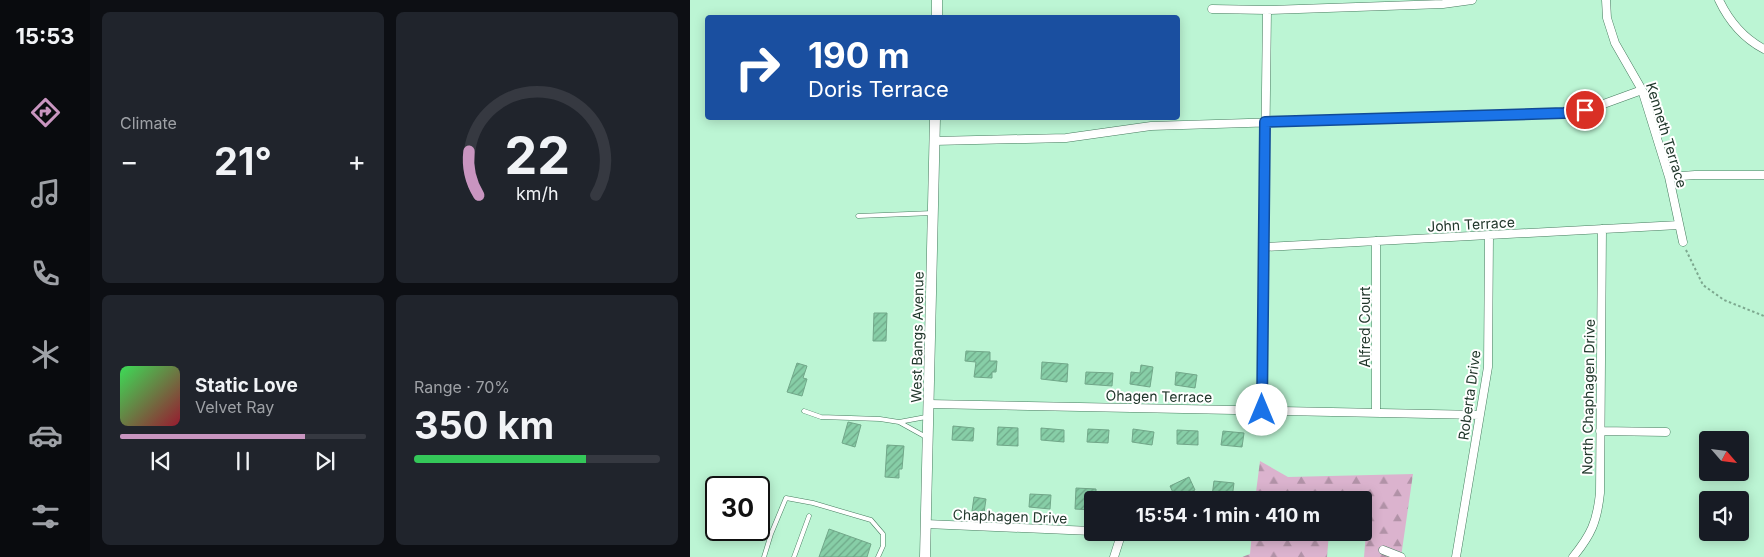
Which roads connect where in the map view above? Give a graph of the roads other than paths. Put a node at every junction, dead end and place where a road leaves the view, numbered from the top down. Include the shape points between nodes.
1 (937, 0) edge
2 (1472, 0) edge
3 (1606, 0) edge
4 (1719, 0) edge
5 (1212, 9) dead end
6 (1267, 10) junction
7 (937, 15) edge
8 (1764, 49) edge
9 (1642, 90) junction
10 (935, 120) edge
11 (1265, 122) junction
12 (934, 141) junction
13 (1764, 175) edge
14 (1669, 177) junction
15 (933, 213) junction
16 (858, 216) dead end
17 (1679, 225) junction
18 (1602, 229) junction
19 (1489, 236) junction
20 (1376, 241) junction
21 (1683, 242) road end
22 (1264, 247) junction
23 (929, 404) junction
24 (804, 410) dead end
25 (1262, 410) junction
26 (1376, 412) junction
27 (1480, 415) junction
28 (928, 416) junction
29 (899, 422) junction
30 (1600, 431) junction
31 (1666, 432) dead end
32 (928, 438) junction
33 (809, 516) dead end
34 (926, 524) junction
35 (1084, 531) edge
36 (1119, 541) edge
37 (1383, 550) dead end
38 (764, 557) edge
39 (794, 557) edge
40 (878, 557) edge
41 (926, 557) edge
42 (1114, 557) edge
43 (1401, 557) edge
44 (1456, 557) edge
45 (1573, 557) edge

1 - 7 street
2 - 6 street via 1443,4
3 - 9 street, Kenneth Terrace via 1607,18 1615,43
4 - 8 street via 1741,33
5 - 6 street
6 - 11 street
9 - 11 street via 1598,106 1564,113
9 - 14 street, Kenneth Terrace
10 - 12 street, West Bangs Avenue
11 - 12 street via 1151,126 1047,139
11 - 22 street
12 - 15 street, West Bangs Avenue
13 - 14 street
14 - 17 street, Kenneth Terrace
15 - 16 lane
15 - 23 street, West Bangs Avenue
17 - 18 street, John Terrace
17 - 21 street, Kenneth Terrace
18 - 19 street, John Terrace
18 - 30 street, North Chaphagen Drive
19 - 20 street, John Terrace
19 - 27 street, Roberta Drive via 1488,353
20 - 22 street, John Terrace
20 - 26 street, Alfred Court
22 - 25 street
23 - 25 street, Ohagen Terrace
23 - 28 street, West Bangs Avenue
24 - 29 lane via 821,417
25 - 26 street, Ohagen Terrace
26 - 27 street, Ohagen Terrace
27 - 44 street, Roberta Drive
28 - 29 lane
28 - 32 street, West Bangs Avenue
29 - 32 lane
30 - 31 street
30 - 45 street, North Chaphagen Drive via 1598,513 1590,534
32 - 34 street, West Bangs Avenue
33 - 39 lane
34 - 35 street, Chaphagen Drive
34 - 41 street, West Bangs Avenue
36 - 42 street
37 - 43 street
38 - 40 lane via 786,498 871,520 883,534 884,546

